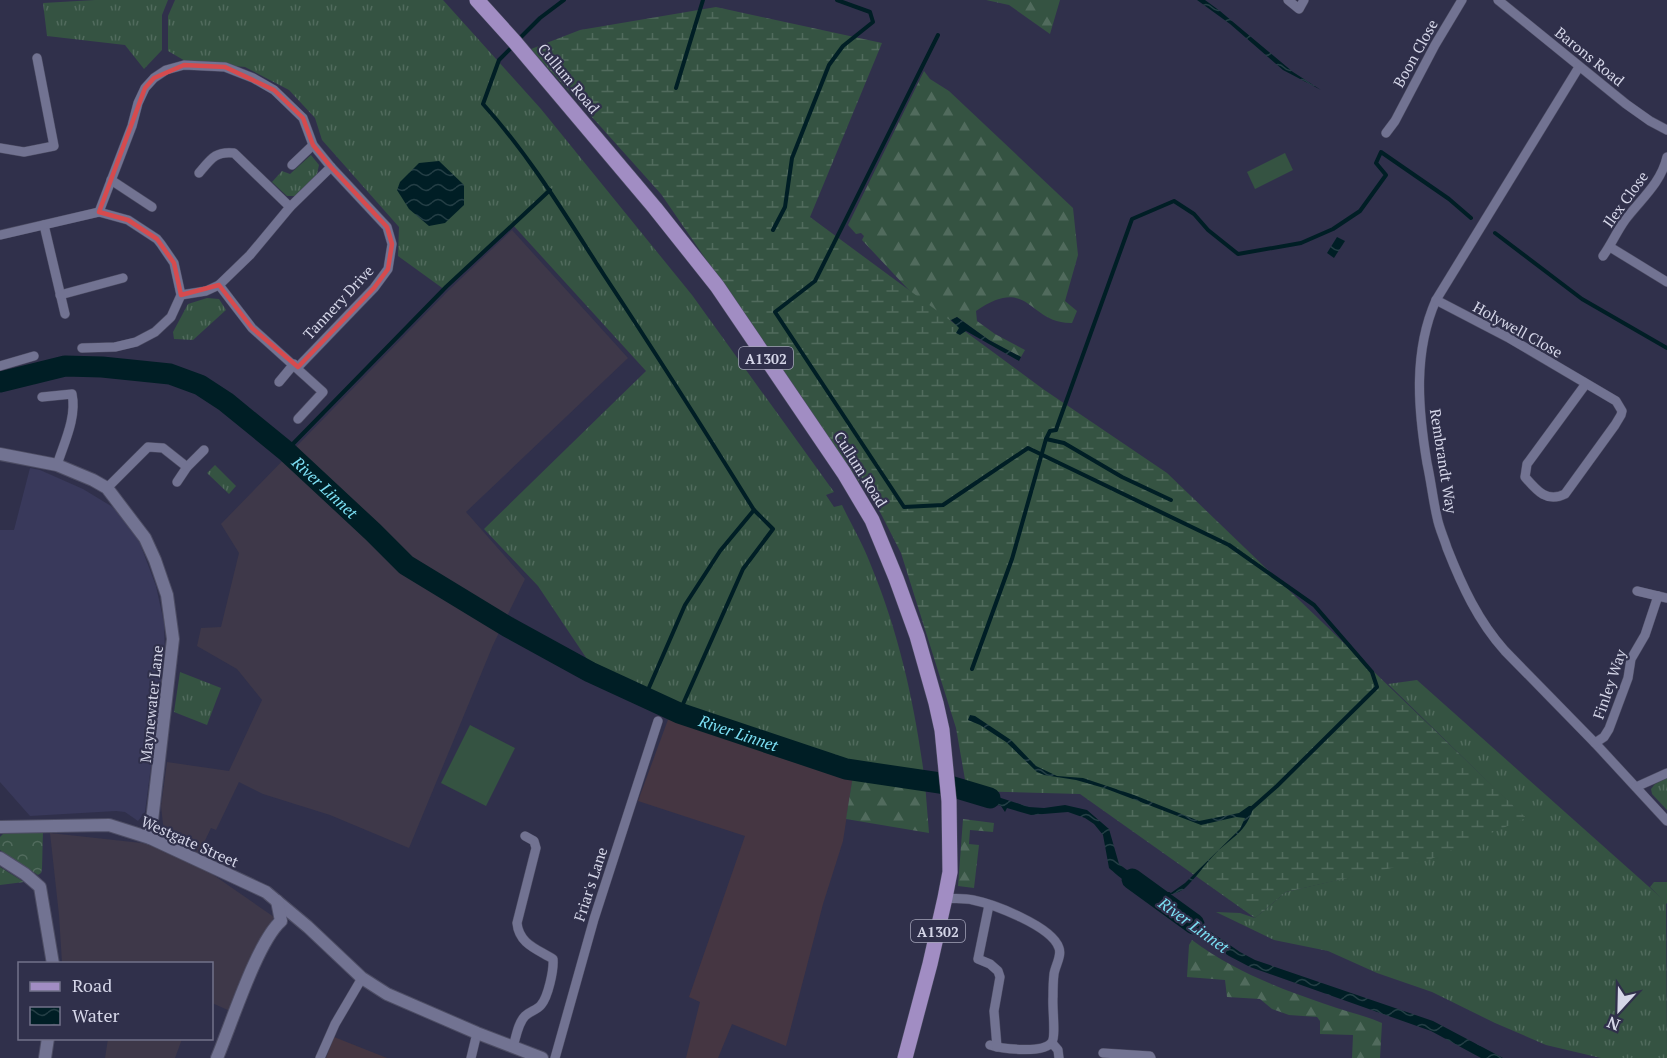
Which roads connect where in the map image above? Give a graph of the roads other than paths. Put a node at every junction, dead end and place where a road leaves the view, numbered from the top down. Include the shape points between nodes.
1 (477, 0) edge
2 (1288, 0) edge
3 (1462, 0) edge
4 (1498, 0) edge
5 (1302, 8) edge
6 (37, 58) dead end
7 (1579, 67) junction
8 (1395, 121) junction
9 (1403, 127) dead end
10 (1667, 130) edge
11 (1386, 133) dead end
12 (313, 146) junction
13 (0, 148) edge
14 (1667, 157) edge
15 (292, 165) dead end
16 (331, 167) junction
17 (199, 173) dead end
18 (111, 180) junction
19 (152, 207) dead end
20 (290, 207) junction
21 (99, 212) junction
22 (44, 225) junction
23 (0, 235) edge
24 (1610, 247) junction
25 (1603, 256) dead end
26 (123, 278) dead end
27 (1667, 282) edge
28 (219, 285) junction
29 (60, 295) junction
30 (181, 295) junction
31 (1436, 300) junction
32 (65, 314) dead end
33 (82, 348) dead end
34 (34, 356) dead end
35 (0, 366) edge
36 (296, 366) junction
37 (279, 382) dead end
38 (1585, 385) junction
39 (42, 397) dead end
40 (298, 419) dead end
41 (204, 450) dead end
42 (0, 454) edge
43 (57, 465) junction
44 (187, 467) junction
45 (177, 482) dead end
46 (107, 488) junction
47 (1637, 591) dead end
48 (1662, 597) edge
49 (658, 721) dead end
50 (1595, 743) junction
51 (1667, 773) edge
52 (1636, 786) junction
53 (1667, 821) edge
54 (0, 827) edge
55 (525, 836) dead end
56 (150, 838) junction
57 (0, 858) edge
58 (945, 898) junction
59 (277, 901) junction
60 (989, 905) junction
61 (281, 921) junction
62 (308, 927) junction
63 (53, 962) edge
64 (362, 978) junction
65 (477, 1033) junction
66 (48, 1040) edge
67 (1052, 1042) junction
68 (513, 1047) junction
69 (1103, 1053) dead end
70 (45, 1058) edge
71 (217, 1058) edge
72 (320, 1058) edge
73 (471, 1058) edge
74 (542, 1058) edge
75 (555, 1058) edge
76 (905, 1058) edge
77 (1059, 1058) edge
78 (1151, 1058) edge

1 - 58 main road, Cullum Road / A1302 via 710,277 872,520 917,636 942,730 949,801 950,872
2 - 5 street
3 - 8 street, Boon Close
4 - 7 street, Barons Road
6 - 13 street via 54,146 24,152
7 - 10 street, Barons Road
7 - 31 street, Rembrandt Way
8 - 9 street
8 - 11 street, Boon Close
12 - 15 street
12 - 16 street, Tannery Drive
12 - 18 street via 303,118 274,90 225,67 184,65 166,70 144,88
14 - 24 street, Ilex Close via 1654,186 1624,221
16 - 20 street
16 - 36 street, Tannery Drive via 387,227 392,244 388,269
17 - 20 street via 213,157 234,153
18 - 19 street
18 - 21 street
20 - 28 street
21 - 22 street
21 - 30 street via 128,220 157,239 174,263
22 - 23 street
22 - 29 street
24 - 25 street, Ilex Close
24 - 27 street
26 - 29 street
28 - 30 street
28 - 36 street via 252,328
29 - 32 street
30 - 33 street via 171,317 155,332 115,347
31 - 38 street, Holywell Close via 1509,338
31 - 50 street, Rembrandt Way via 1427,319 1419,372 1421,420 1437,520 1468,599 1491,636
34 - 35 street
36 - 37 street, Tannery Drive
36 - 40 street via 323,392
38 - 38 street, Holywell Close via 1616,401 1621,415 1565,494 1556,498 1545,496 1525,477 1527,464
39 - 43 street via 72,394 72,417
41 - 44 street
42 - 43 street, Maynewater Lane
43 - 46 street, Maynewater Lane
44 - 45 street
44 - 46 street via 163,448 148,447
46 - 56 street, Maynewater Lane via 145,538 167,595 173,639
47 - 48 street, Finley Way
48 - 50 street, Finley Way via 1631,659 1609,729
49 - 75 street, Friar's Lane via 596,913
50 - 52 street, Rembrandt Way
51 - 52 street
52 - 53 street, Rembrandt Way
54 - 56 street, Westgate Street via 109,825
55 - 68 street via 534,841 536,848 517,923 518,933 553,960 554,968 544,1002 520,1023
56 - 59 street, Westgate Street via 266,892
57 - 63 street via 40,887
58 - 60 street via 971,899
58 - 76 main road, Cullum Road / A1302
59 - 61 street
59 - 62 street, Westgate Street
60 - 67 street via 1013,912 1036,926 1059,948 1053,983
60 - 67 street via 978,959 990,964 1000,977 993,1011 994,1046 1020,1049 1046,1047
61 - 62 street via 290,919
61 - 71 street via 263,945
62 - 64 street, Westgate Street
64 - 65 street, Westgate Street via 387,994
64 - 72 street via 334,1024
65 - 68 street, Westgate Street
65 - 73 street
66 - 70 street
67 - 77 street
68 - 74 street, Westgate Street
69 - 78 street

